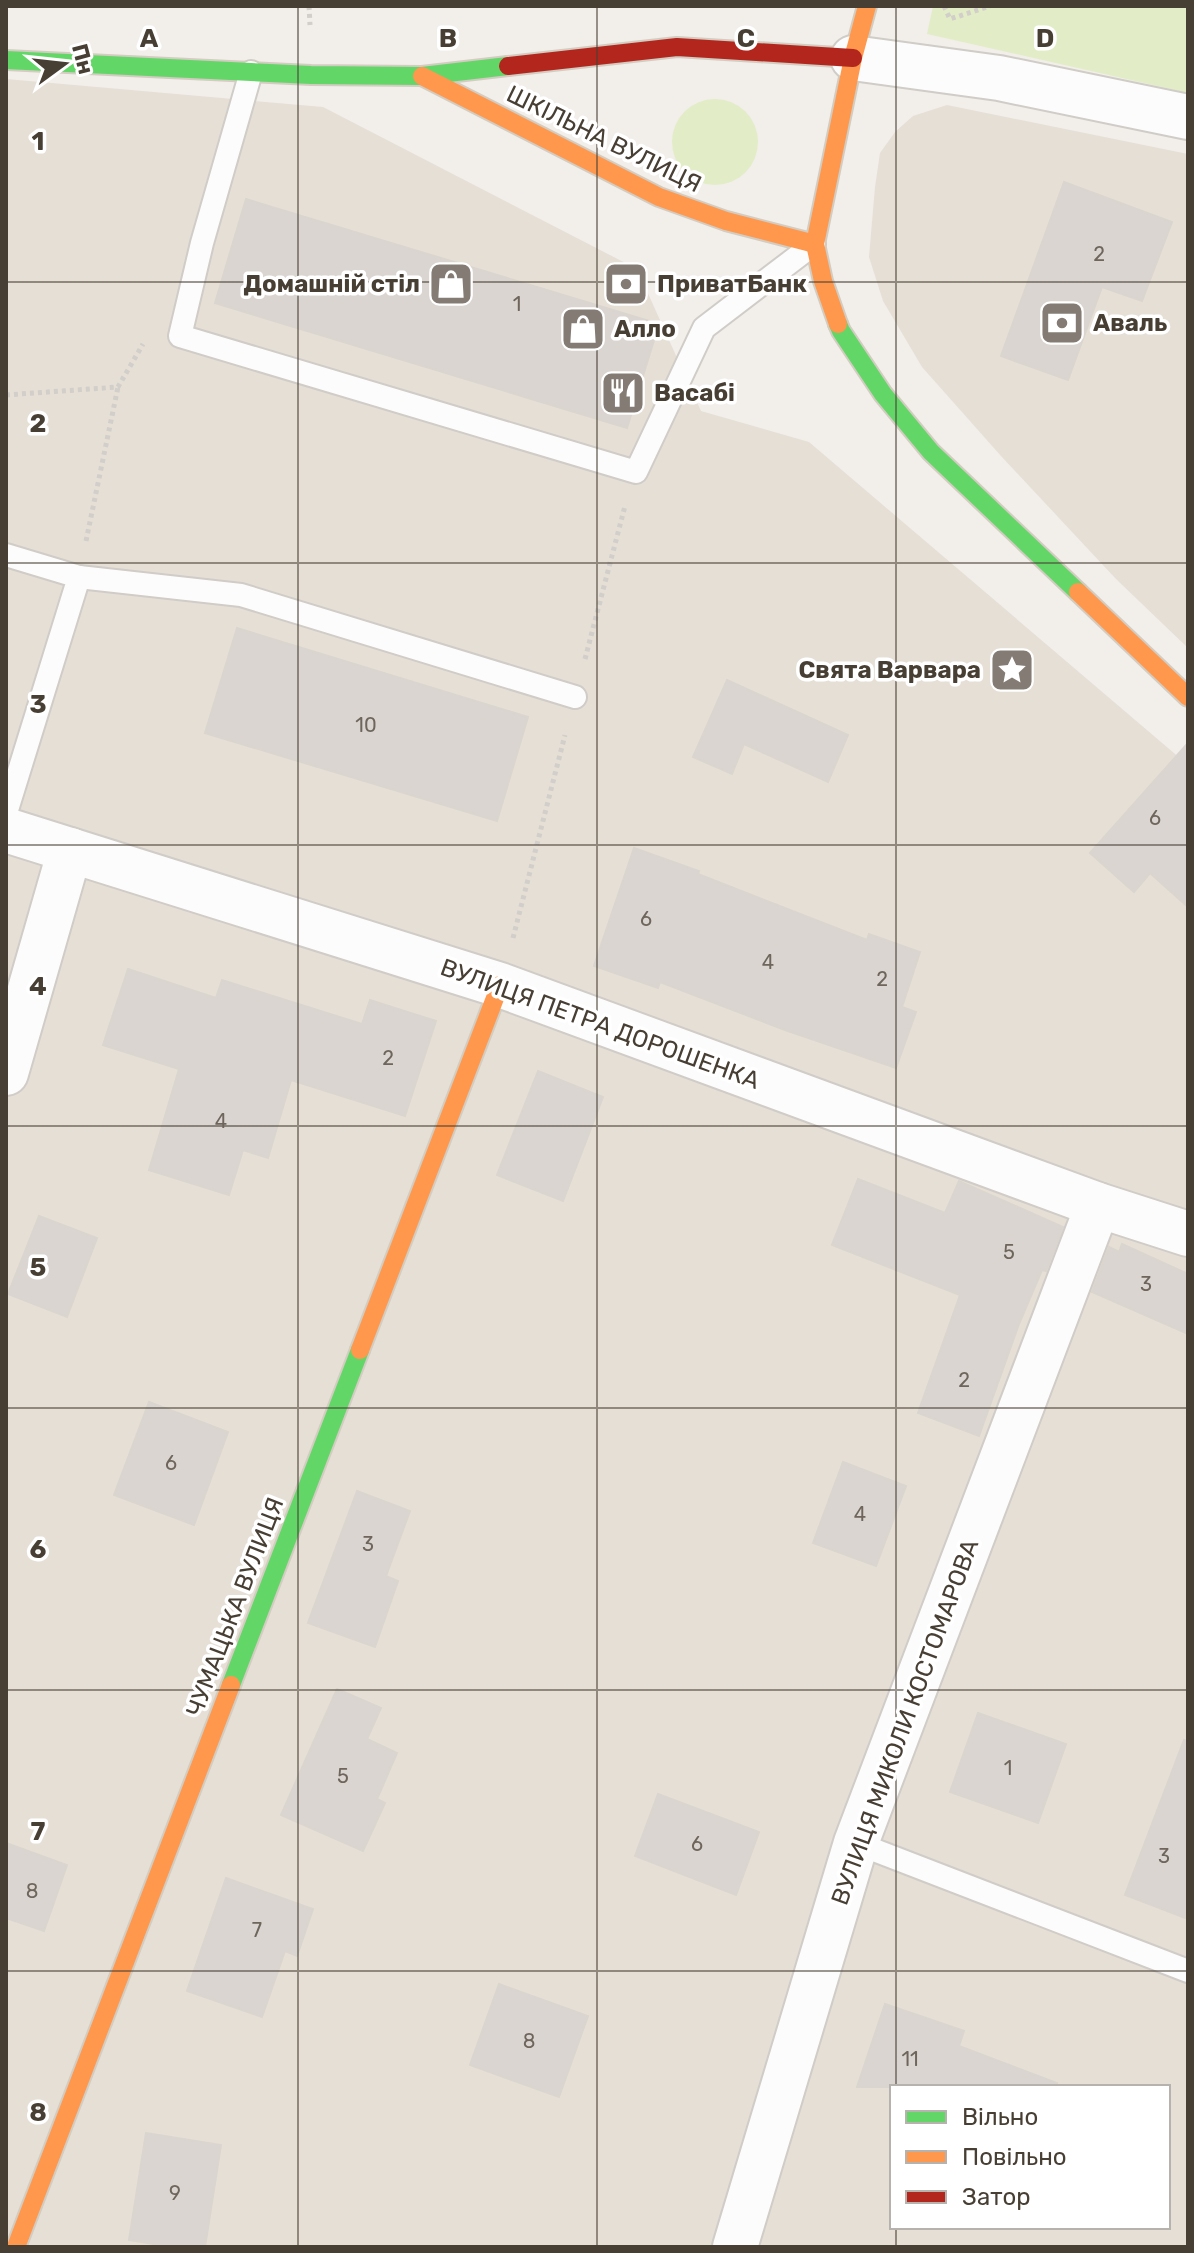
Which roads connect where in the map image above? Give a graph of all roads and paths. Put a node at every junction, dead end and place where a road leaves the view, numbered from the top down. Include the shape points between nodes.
1 (867, 6) edge
2 (944, 6) edge
3 (990, 6) edge
4 (853, 58) junction
5 (6, 60) edge
6 (251, 72) junction
7 (422, 76) junction
8 (1188, 117) edge
9 (815, 244) junction
10 (148, 335) dead end
11 (118, 387) junction
12 (6, 395) edge
13 (623, 512) dead end
14 (6, 555) edge
15 (79, 577) junction
16 (575, 697) junction
17 (1188, 697) edge
18 (6, 813) edge
19 (6, 830) edge
20 (70, 850) junction
21 (500, 985) junction
22 (6, 1073) edge
23 (1098, 1205) junction
24 (1188, 1234) edge
25 (856, 1843) junction
26 (1188, 1971) edge
27 (16, 2247) edge
28 (735, 2247) edge

1 - 4 street
2 - 3 path via 950,19
4 - 7 street, ШКІЛЬНА ВУЛИЦЯ via 677,47
4 - 8 street via 999,78
4 - 9 street
5 - 6 street, ШКІЛЬНА ВУЛИЦЯ
6 - 7 street, ШКІЛЬНА ВУЛИЦЯ
6 - 9 lane via 180,336 636,472 704,328
7 - 9 street, ШКІЛЬНА ВУЛИЦЯ via 659,197
9 - 17 street via 841,331 883,394 931,452
10 - 11 path
11 - 12 path
11 - 15 path
13 - 16 path
14 - 15 lane
15 - 16 lane via 241,595
15 - 18 lane
16 - 21 path
19 - 20 street, ВУЛИЦЯ ПЕТРА ДОРОШЕНКА
20 - 21 street, ВУЛИЦЯ ПЕТРА ДОРОШЕНКА
20 - 22 street
21 - 23 street, ВУЛИЦЯ ПЕТРА ДОРОШЕНКА
21 - 27 street, ЧУМАЦЬКА ВУЛИЦЯ
23 - 24 street, ВУЛИЦЯ ПЕТРА ДОРОШЕНКА
23 - 25 street, ВУЛИЦЯ МИКОЛИ КОСТОМАРОВА
25 - 26 lane
25 - 28 street, ВУЛИЦЯ МИКОЛИ КОСТОМАРОВА

